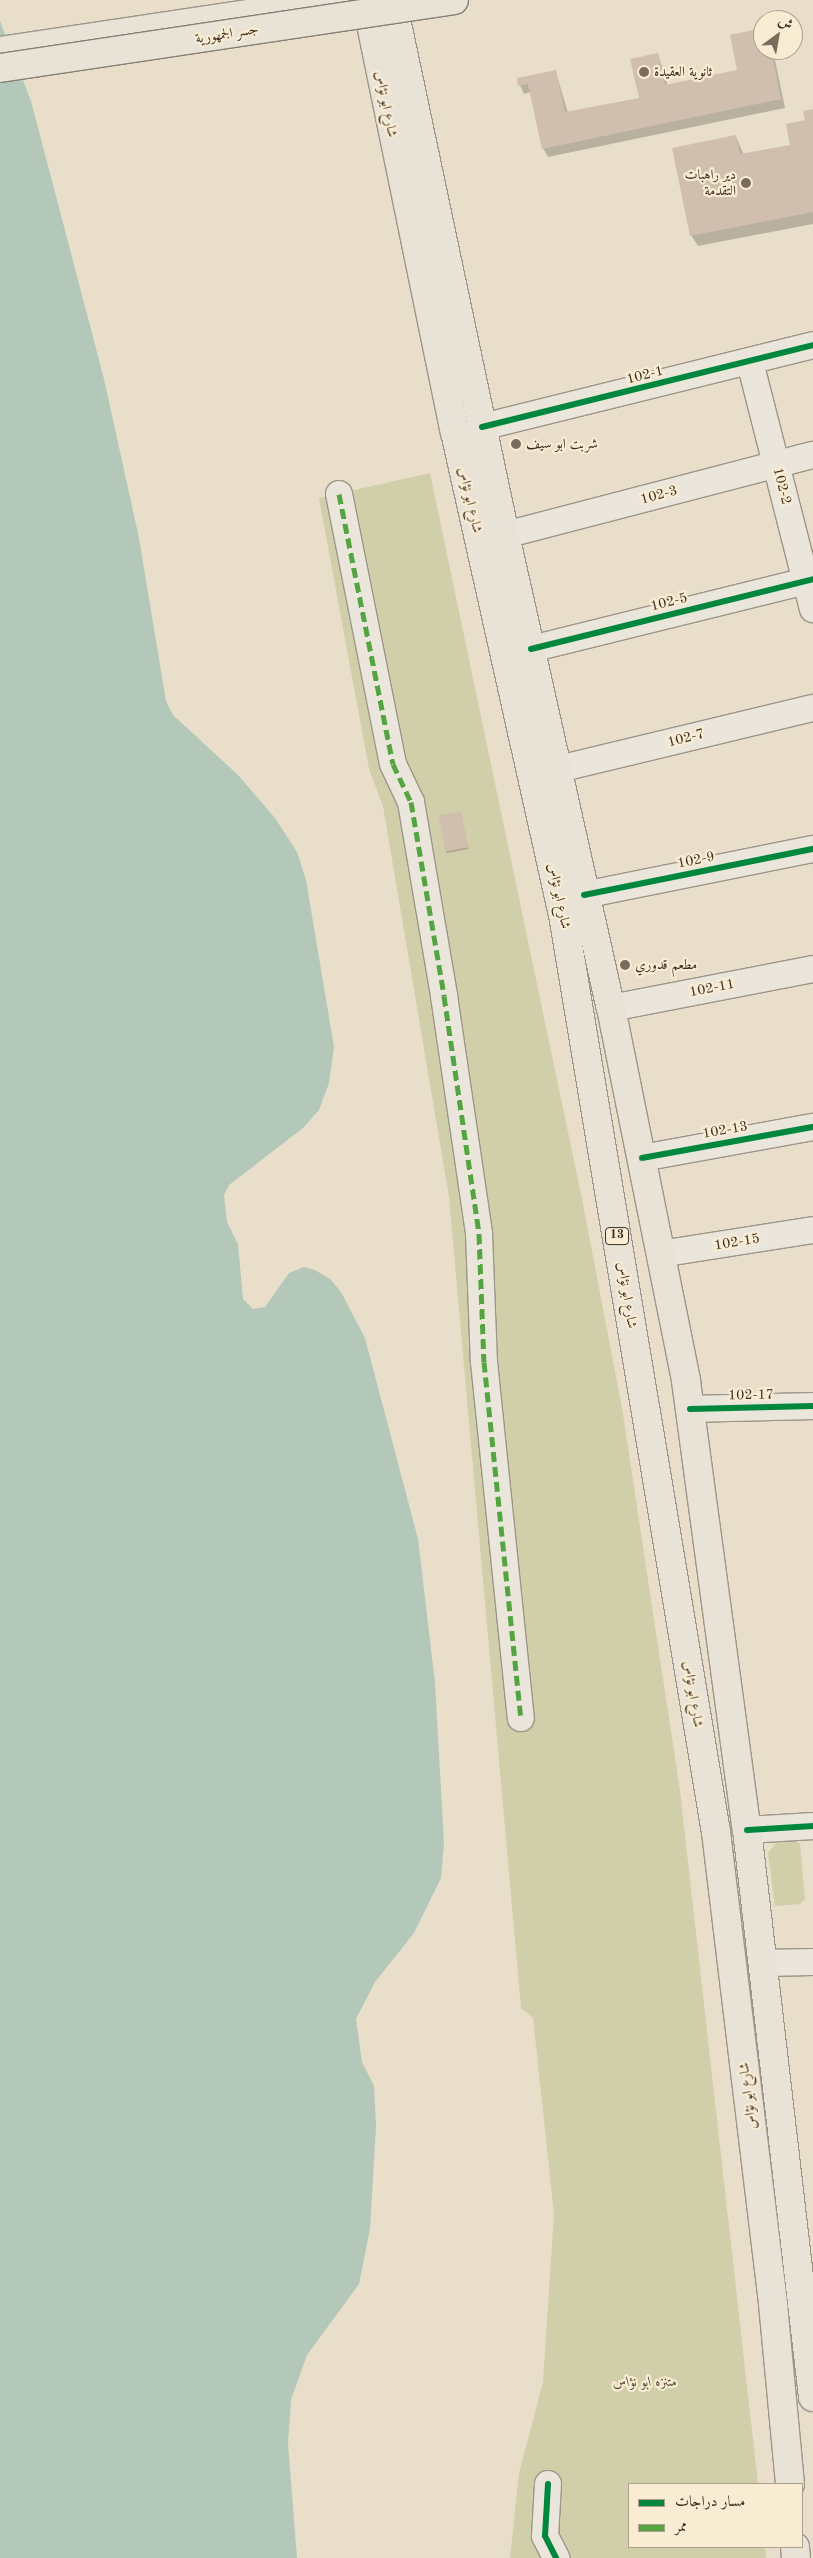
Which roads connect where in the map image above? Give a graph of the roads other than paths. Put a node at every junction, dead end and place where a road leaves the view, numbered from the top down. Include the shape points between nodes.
1 (340, 0) edge
2 (366, 0) edge
3 (392, 0) edge
4 (454, 0) edge
5 (0, 51) edge
6 (0, 68) edge
7 (813, 345) edge
8 (750, 362) junction
9 (482, 427) junction
10 (813, 455) edge
11 (777, 465) junction
12 (339, 494) dead end
13 (505, 535) junction
14 (809, 580) edge
15 (813, 609) edge
16 (531, 649) junction
17 (813, 708) edge
18 (558, 769) junction
19 (813, 849) edge
20 (584, 894) junction
21 (813, 969) edge
22 (611, 1008) junction
23 (813, 1127) edge
24 (642, 1158) junction
25 (813, 1230) edge
26 (660, 1254) junction
27 (813, 1406) edge
28 (690, 1409) junction
29 (521, 1718) dead end
30 (813, 1826) edge
31 (747, 1830) junction
32 (813, 1962) edge
33 (763, 1963) junction
34 (813, 2398) edge
35 (790, 2483) edge
36 (548, 2484) dead end
37 (556, 2558) edge

1 - 5 main road, جسر الجمهورية
2 - 35 main road, شارع ابو نؤاس / 13 via 453,422 564,915 716,1832 774,2314
3 - 9 main road, شارع ابو نؤاس
4 - 6 main road, جسر الجمهورية, bridge
7 - 8 street, 102-1
8 - 9 street, 102-1
8 - 11 street, 102-2
9 - 13 main road, شارع ابو نؤاس
10 - 11 street, 102-3
11 - 13 street, 102-3
11 - 14 street, 102-2
12 - 29 street via 393,764 411,802 449,1024 479,1234 484,1362
13 - 16 main road, شارع ابو نؤاس
14 - 15 street, 102-2
14 - 16 street, 102-5
16 - 18 main road, شارع ابو نؤاس
17 - 18 street, 102-7
18 - 20 main road, شارع ابو نؤاس
19 - 20 street, 102-9
20 - 22 main road, شارع ابو نؤاس
21 - 22 street, 102-11
22 - 24 main road, شارع ابو نؤاس
23 - 24 street, 102-13
24 - 26 main road, شارع ابو نؤاس
25 - 26 street, 102-15
26 - 28 main road, شارع ابو نؤاس
27 - 28 street, 102-17
28 - 31 main road, شارع ابو نؤاس
30 - 31 street
31 - 33 main road, شارع ابو نؤاس
32 - 33 street
33 - 34 main road, شارع ابو نؤاس
36 - 37 street via 544,2536

